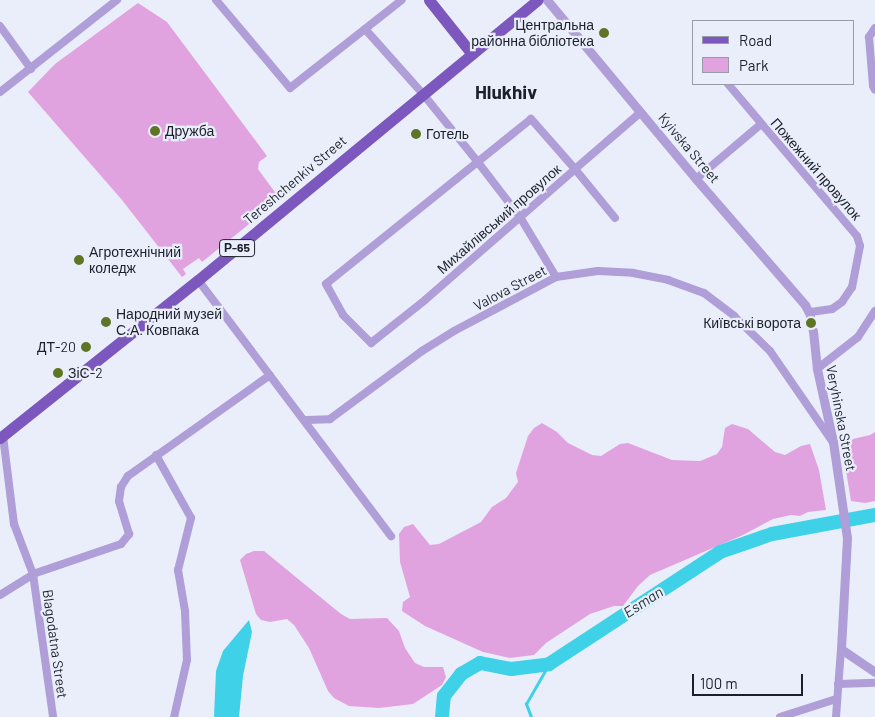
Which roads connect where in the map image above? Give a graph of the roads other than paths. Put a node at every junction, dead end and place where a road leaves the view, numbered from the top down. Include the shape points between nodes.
1 (118, 0) edge
2 (216, 0) edge
3 (402, 0) edge
4 (429, 0) edge
5 (538, 0) edge
6 (547, 0) edge
7 (0, 26) edge
8 (875, 28) edge
9 (365, 29) junction
10 (472, 54) junction
11 (31, 69) junction
12 (729, 85) edge
13 (875, 90) edge
14 (0, 92) edge
15 (424, 94) junction
16 (640, 112) junction
17 (761, 124) junction
18 (478, 161) junction
19 (575, 169) junction
20 (696, 179) junction
21 (520, 217) junction
22 (615, 218) dead end
23 (556, 277) junction
24 (198, 280) junction
25 (875, 311) edge
26 (810, 314) joint
27 (813, 331) tunnel mouth
28 (817, 369) junction
29 (270, 375) junction
30 (306, 420) junction
31 (1, 437) edge
32 (833, 442) junction
33 (156, 455) junction
34 (391, 536) dead end
35 (33, 574) junction
36 (0, 595) edge
37 (841, 649) junction
38 (875, 672) edge
39 (875, 683) edge
40 (838, 684) junction
41 (836, 699) junction
42 (53, 717) edge
43 (174, 717) edge
44 (780, 717) edge
45 (836, 717) edge

1 - 11 street
2 - 9 street via 290,88
3 - 9 street
4 - 10 main road
5 - 10 main road, Tereshchenkiv Street
6 - 16 street, Kyivska Street
7 - 11 street
8 - 13 street via 869,37
9 - 15 street
10 - 15 main road, Tereshchenkiv Street / Р-65
11 - 14 street
12 - 17 street, Пожежний провулок
15 - 18 street
15 - 24 main road, Tereshchenkiv Street / Р-65
16 - 19 street, Михайлівський провулок
16 - 20 street, Kyivska Street
17 - 20 street
17 - 26 street, Пожежний провулок via 850,226 860,246 852,287 842,302 832,309
18 - 19 street via 531,119
18 - 21 street
18 - 21 street, Михайлівський провулок via 326,284 343,315 372,344
19 - 21 street, Михайлівський провулок
19 - 22 street
20 - 26 street, Kyivska Street
21 - 23 street
23 - 30 street, Valova Street via 422,351 330,419
23 - 32 street, Valova Street via 598,271 633,273 668,280 704,293 734,316 770,351
24 - 29 street
24 - 31 main road, Tereshchenkiv Street / Р-65
25 - 28 street via 858,336
27 - 28 street, Veryhinska Street
28 - 32 street, Veryhinska Street
29 - 30 street
29 - 33 street
30 - 34 street
31 - 35 street, Blagodatna Street via 14,524
32 - 37 street, Veryhinska Street via 847,538
33 - 35 street, Blagodatna Street via 128,476 120,487 119,501 129,534 121,544
33 - 43 street via 191,518 178,570 187,660
35 - 36 street
35 - 42 street, Blagodatna Street
37 - 38 street
37 - 40 street
39 - 40 street
40 - 41 street
41 - 44 street
41 - 45 street

